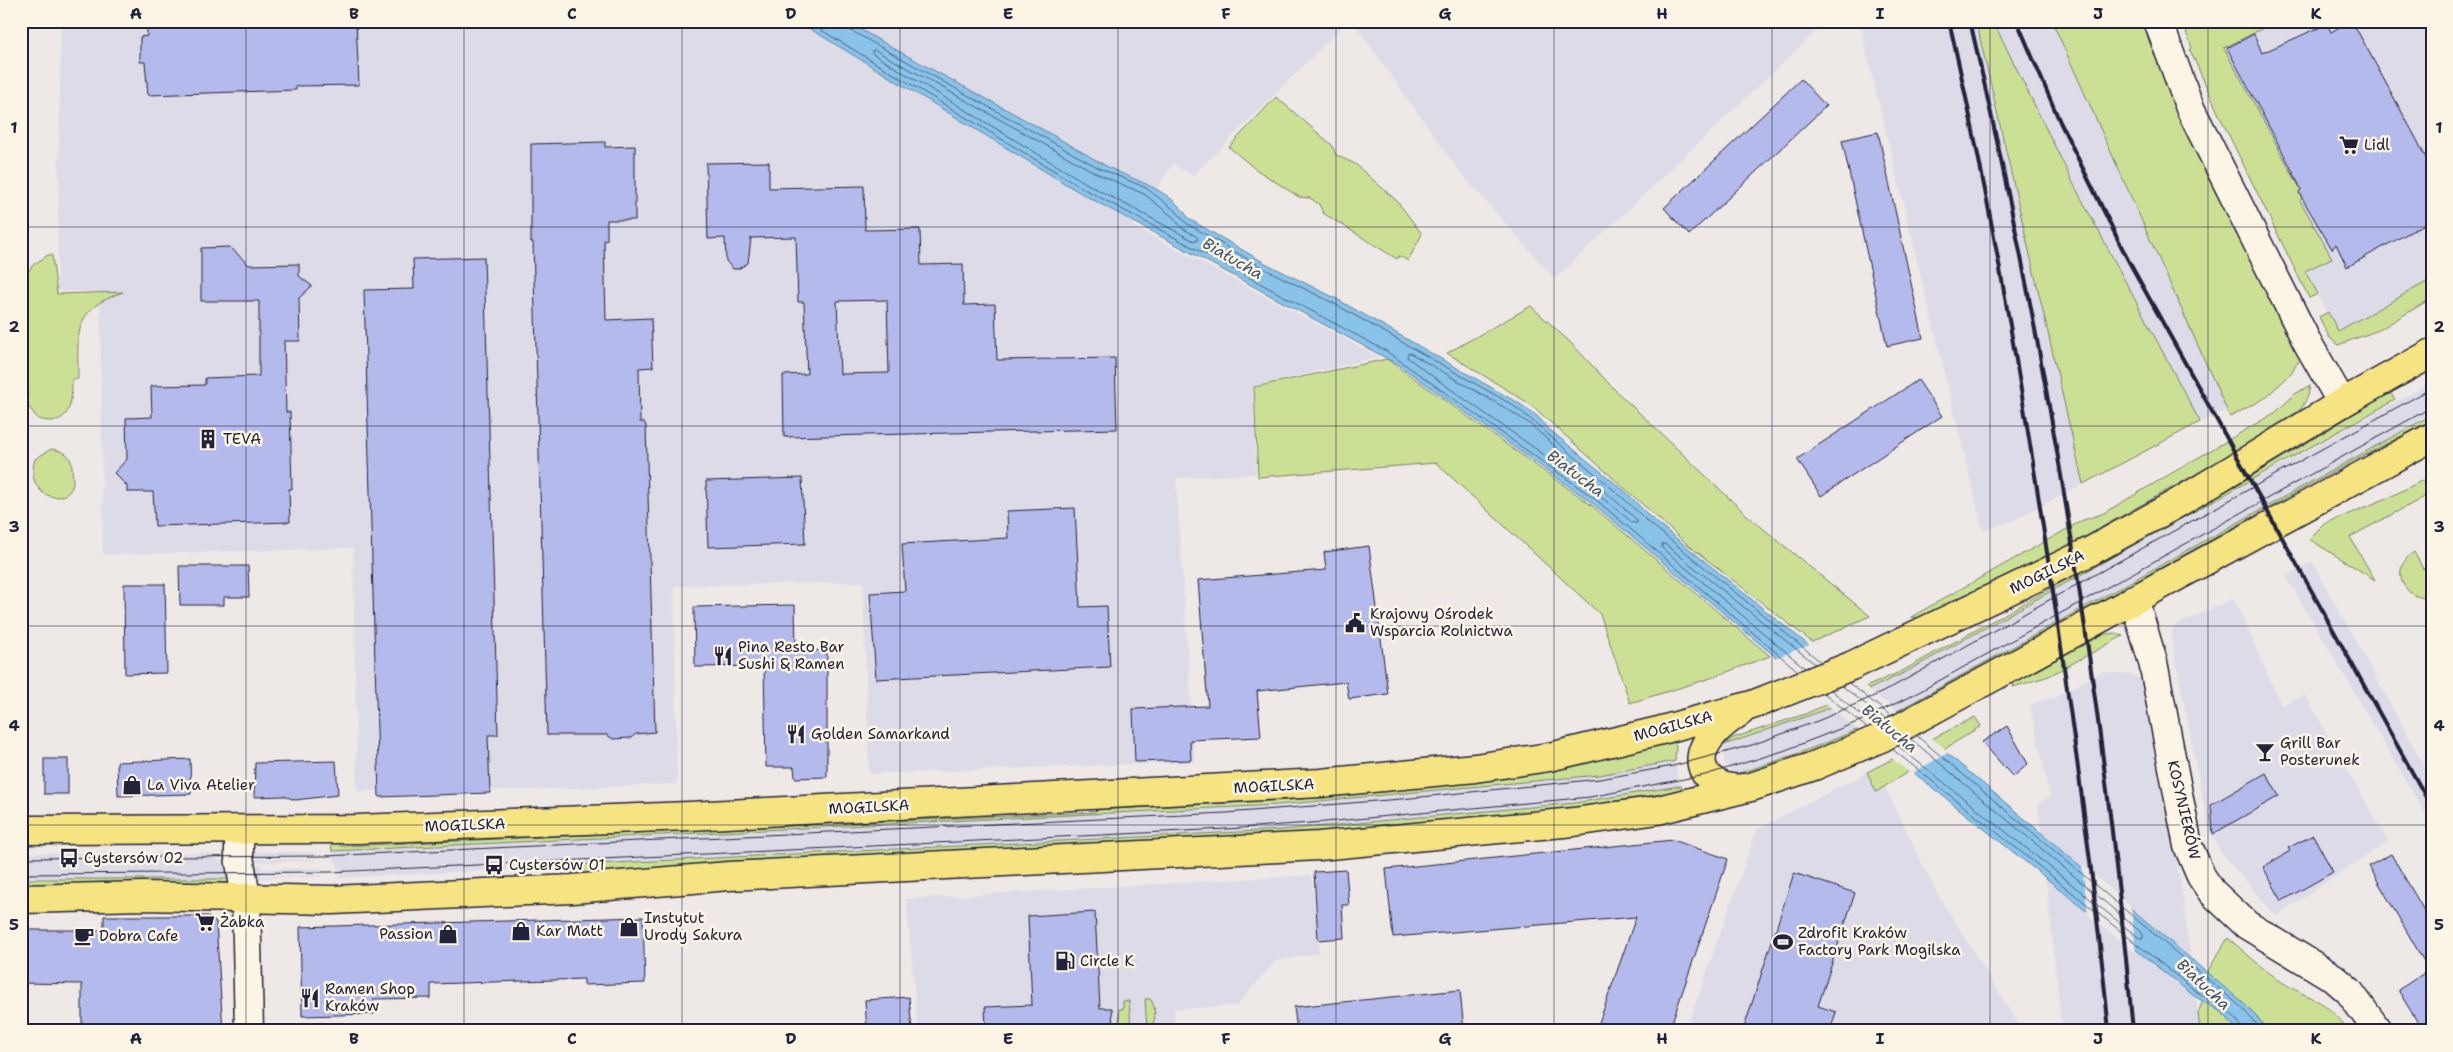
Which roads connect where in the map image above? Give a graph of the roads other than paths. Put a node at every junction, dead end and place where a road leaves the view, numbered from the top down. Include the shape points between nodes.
1 (2158, 21) edge
2 (2432, 353) edge
3 (2342, 403) junction
4 (2432, 437) edge
5 (2134, 599) junction
6 (1755, 704) junction
7 (1751, 788) junction
8 (21, 830) edge
9 (239, 830) junction
10 (246, 897) junction
11 (21, 899) edge
12 (249, 1031) edge
13 (2378, 1031) edge

1 - 3 street via 2190,108 2307,342
2 - 3 main road, MOGILSKA
3 - 6 main road, MOGILSKA via 2251,460 2088,552 1824,678
4 - 5 main road
5 - 7 main road via 1883,737
5 - 13 street, KOSYNIERÓW via 2153,662 2188,846 2201,876 2247,926 2334,978 2349,992
6 - 7 main road via 1719,728 1708,742 1702,759 1705,775 1714,783 1734,789
6 - 9 main road, MOGILSKA via 1549,757 1475,768 1321,783 689,816 358,829
7 - 10 main road via 1625,816 1309,847 729,876 528,891 332,900
8 - 9 main road, MOGILSKA
9 - 10 street via 239,857
10 - 11 main road
10 - 12 street

